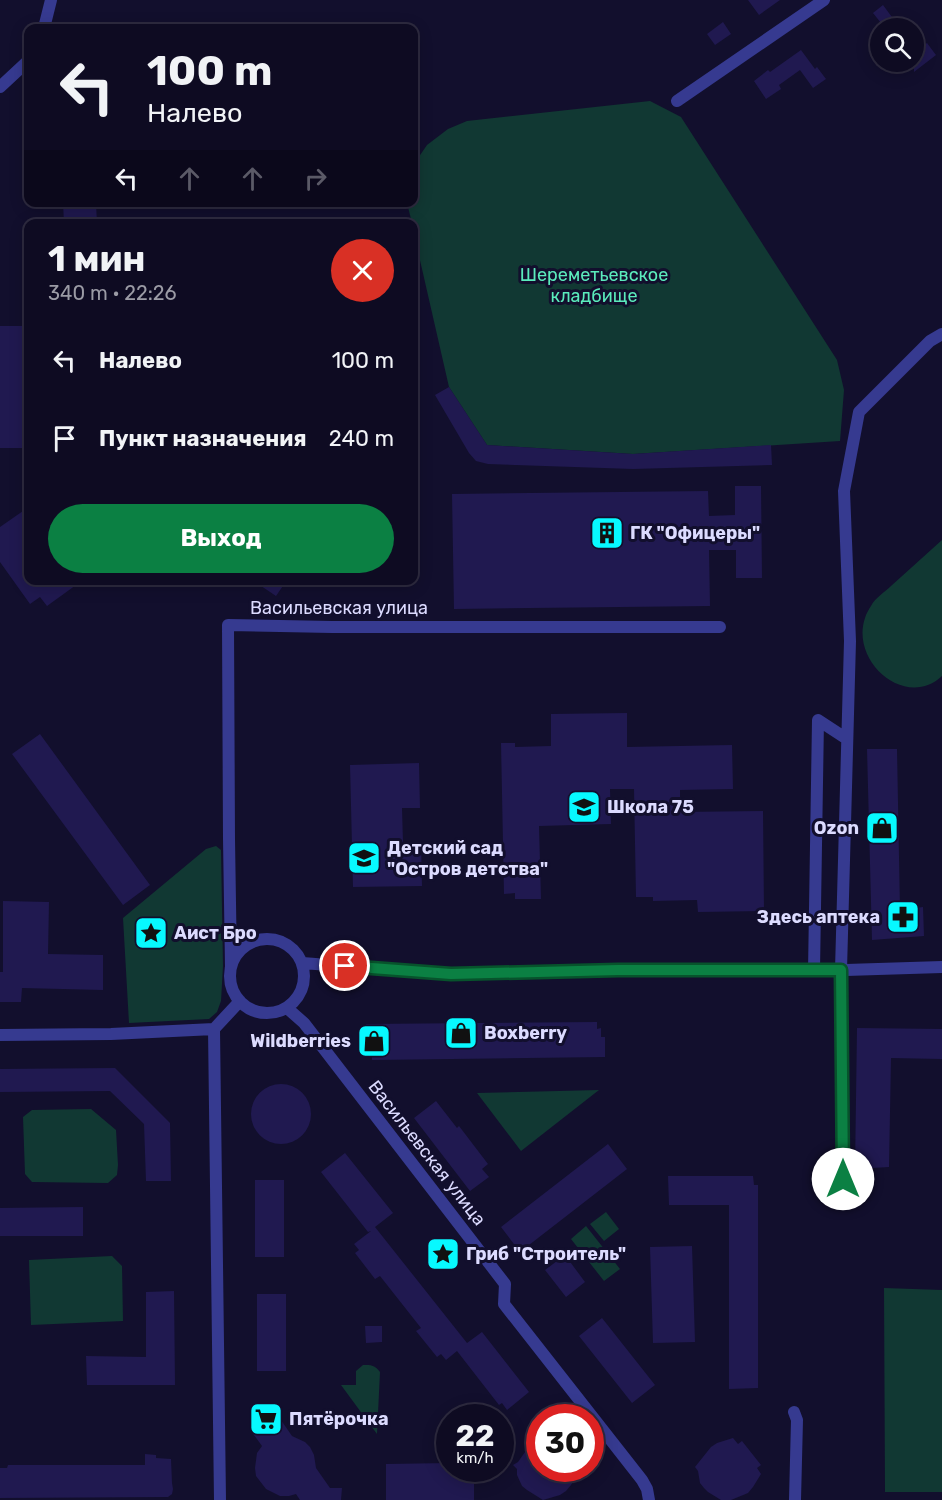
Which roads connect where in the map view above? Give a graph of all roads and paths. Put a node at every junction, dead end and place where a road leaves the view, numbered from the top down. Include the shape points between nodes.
1 (51, 0) edge
2 (824, 0) edge
3 (45, 24) edge
4 (24, 65) edge
5 (0, 87) edge
6 (677, 101) dead end
7 (942, 334) edge
8 (720, 627) dead end
9 (847, 739) junction
10 (302, 963) junction
11 (231, 966) junction
12 (942, 967) edge
13 (841, 970) junction
14 (814, 971) junction
15 (240, 1001) junction
16 (287, 1008) junction
17 (214, 1029) junction
18 (0, 1035) edge
19 (843, 1179) dead end
20 (794, 1412) dead end
21 (220, 1500) edge
22 (649, 1500) edge
23 (795, 1500) edge

1 - 3 street
2 - 6 street
4 - 5 street
7 - 9 street via 930,341 859,412 844,491 850,641
8 - 11 street, Васильевская улица via 228,625
9 - 13 street
9 - 14 street via 818,720
10 - 11 street via 287,944 265,938 244,946
10 - 14 street via 451,974
10 - 16 street via 303,988
11 - 15 street via 233,991
12 - 13 street
13 - 14 street
13 - 19 street
15 - 16 street via 262,1013
15 - 17 street
16 - 22 street, Васильевская улица via 304,1023 505,1284 504,1304 642,1480
17 - 18 street
17 - 21 street
20 - 23 street

